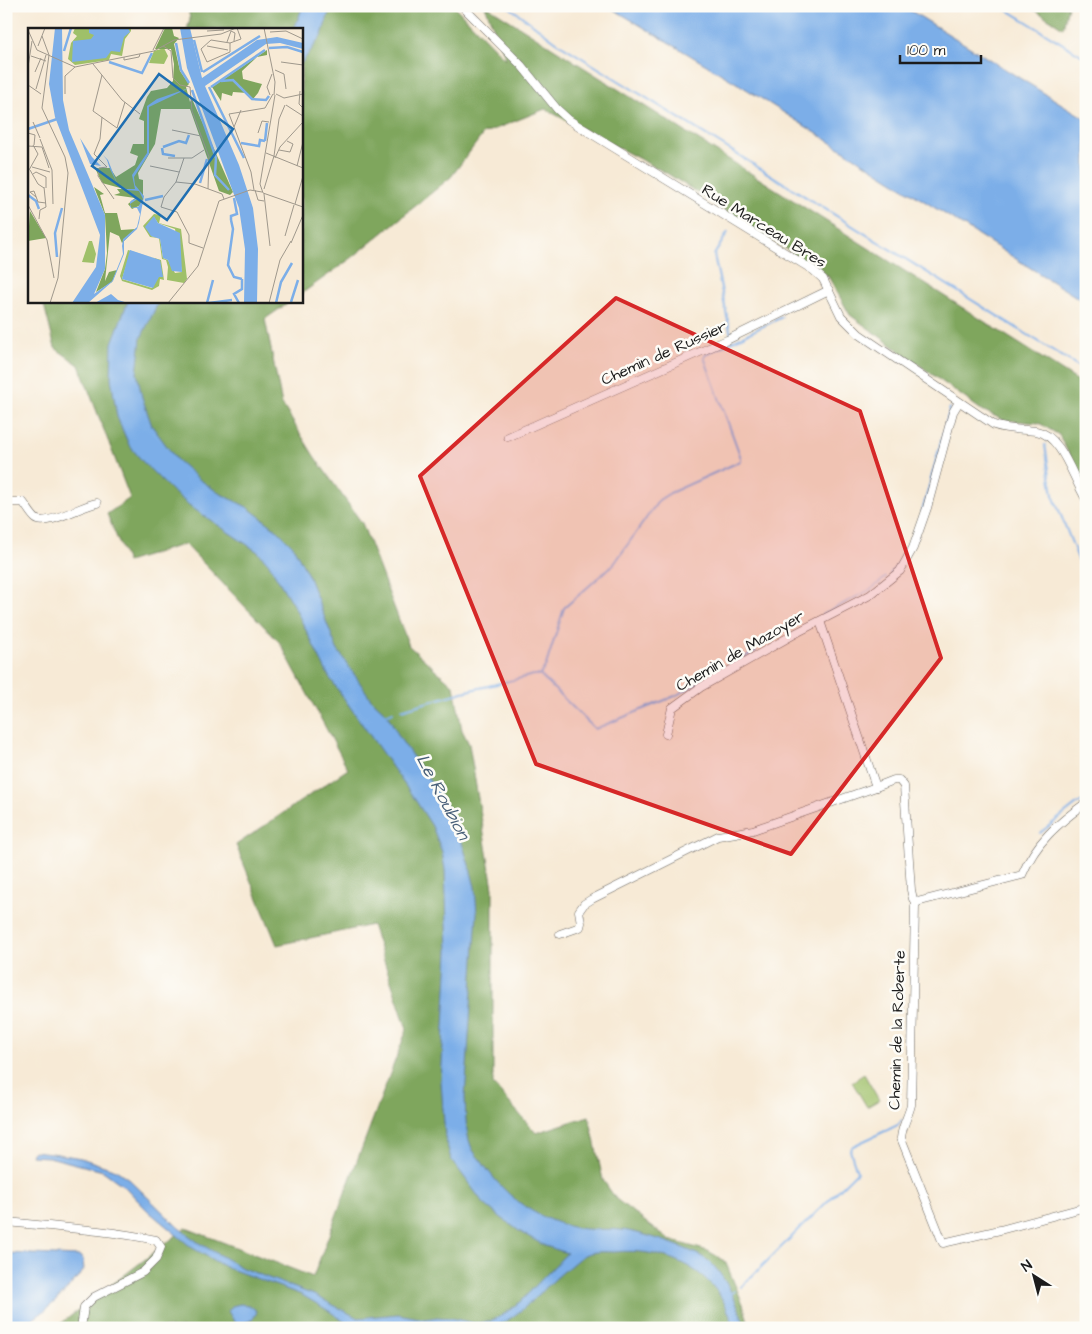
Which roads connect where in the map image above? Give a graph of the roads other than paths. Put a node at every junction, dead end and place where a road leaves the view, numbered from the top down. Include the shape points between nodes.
1 (462, 6) edge
2 (829, 290) junction
3 (959, 402) junction
4 (508, 437) dead end
5 (1086, 499) edge
6 (6, 502) edge
7 (97, 503) dead end
8 (820, 620) junction
9 (666, 734) dead end
10 (876, 787) junction
11 (1086, 803) edge
12 (915, 900) junction
13 (560, 934) dead end
14 (1086, 1207) edge
15 (6, 1222) edge
16 (81, 1328) edge

1 - 2 street, Rue Marceau Bres via 521,65 569,120 813,270
2 - 3 street, Rue Marceau Bres via 849,326
2 - 4 street, Chemin de Russier via 727,340
3 - 5 street, Rue Marceau Bres via 994,425 1046,434 1062,452
3 - 8 street, Chemin de Mazoyer via 953,412 928,508 913,548 900,571 870,595
6 - 7 street via 23,502 35,518 46,521
8 - 9 street, Chemin de Mazoyer via 672,708
8 - 10 street
10 - 12 street via 894,780 899,780 904,786 911,890
10 - 13 street via 753,830 718,836 592,899 579,911 580,927
11 - 12 street via 1049,832 1036,848 1022,875
12 - 14 street, Chemin de la Roberte via 911,1105 901,1138 943,1243
15 - 16 street via 141,1237 156,1240 161,1247 156,1259 143,1272 94,1297 84,1307

